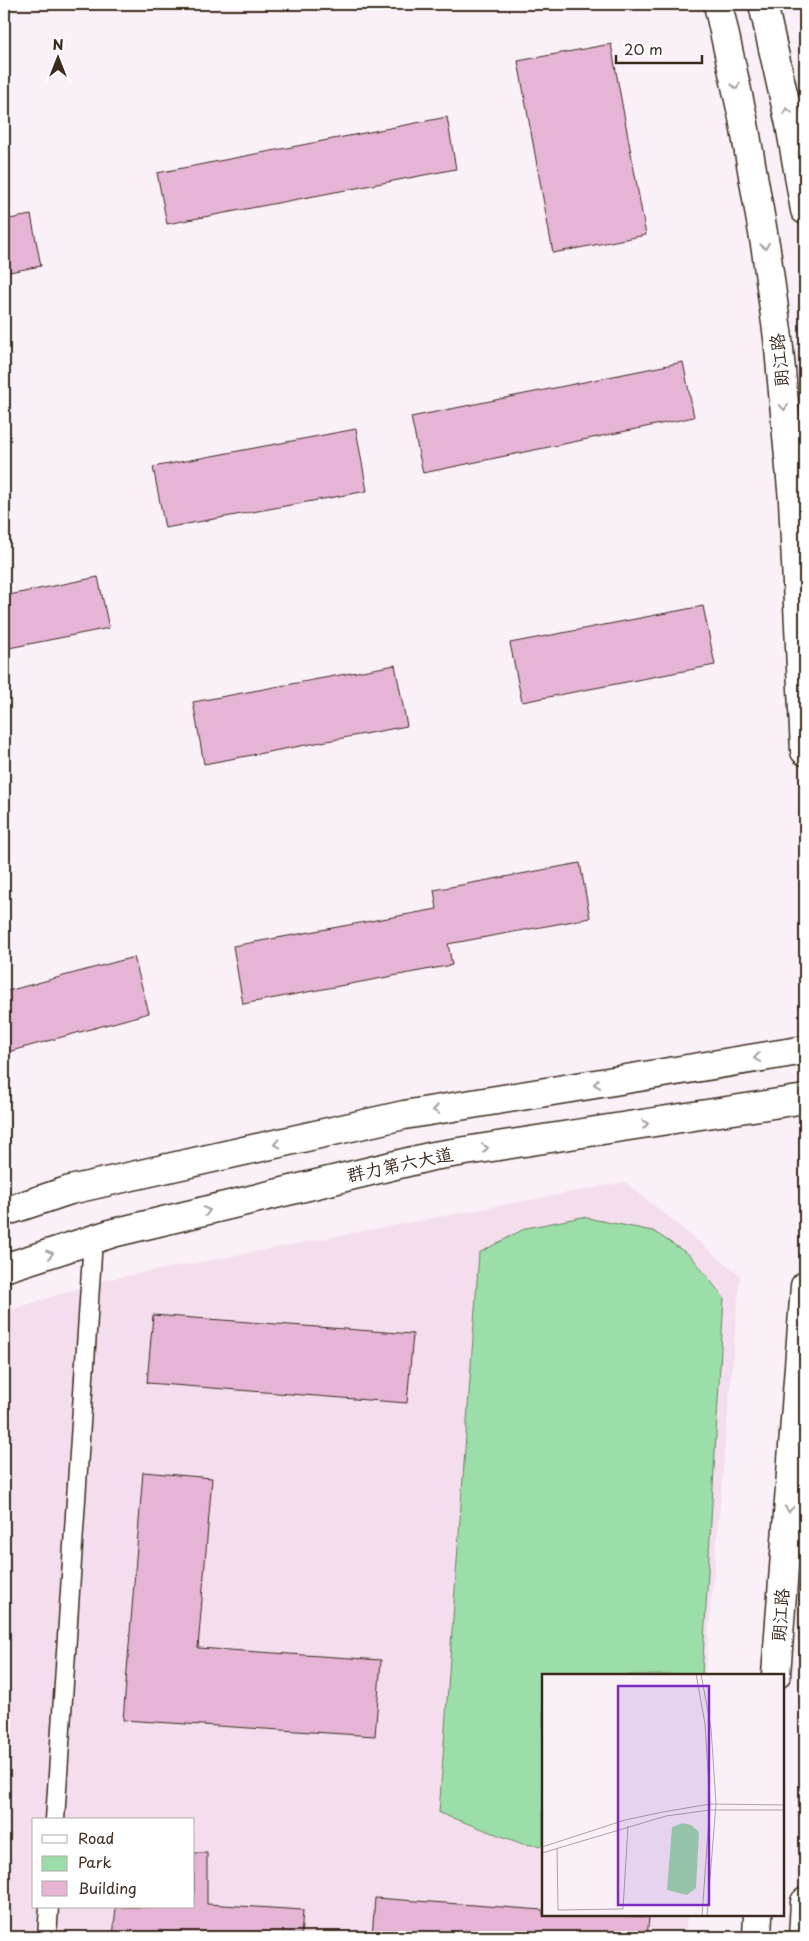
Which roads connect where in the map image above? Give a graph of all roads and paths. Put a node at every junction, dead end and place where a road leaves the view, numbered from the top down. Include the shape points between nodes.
1 (718, 4) edge
2 (763, 4) edge
3 (805, 210) edge
4 (805, 751) edge
5 (805, 1050) edge
6 (805, 1099) edge
7 (4, 1212) edge
8 (93, 1240) junction
9 (4, 1268) edge
10 (805, 1286) edge
11 (776, 1674) edge
12 (55, 1818) edge
13 (805, 1902) edge
14 (49, 1908) edge
15 (758, 1916) edge
16 (47, 1937) edge
17 (757, 1937) edge
18 (803, 1937) edge

1 -> 4 main road, 朗江路 via 743,118 778,338 793,500
3 -> 2 main road
5 -> 7 main road via 404,1115 70,1190
8 -> 6 main road, 群力第六大道 via 432,1156
9 -> 8 main road, 群力第六大道
8 - 12 lane
10 -> 11 main road, 朗江路
13 - 18 main road
14 - 16 lane
15 - 17 main road

